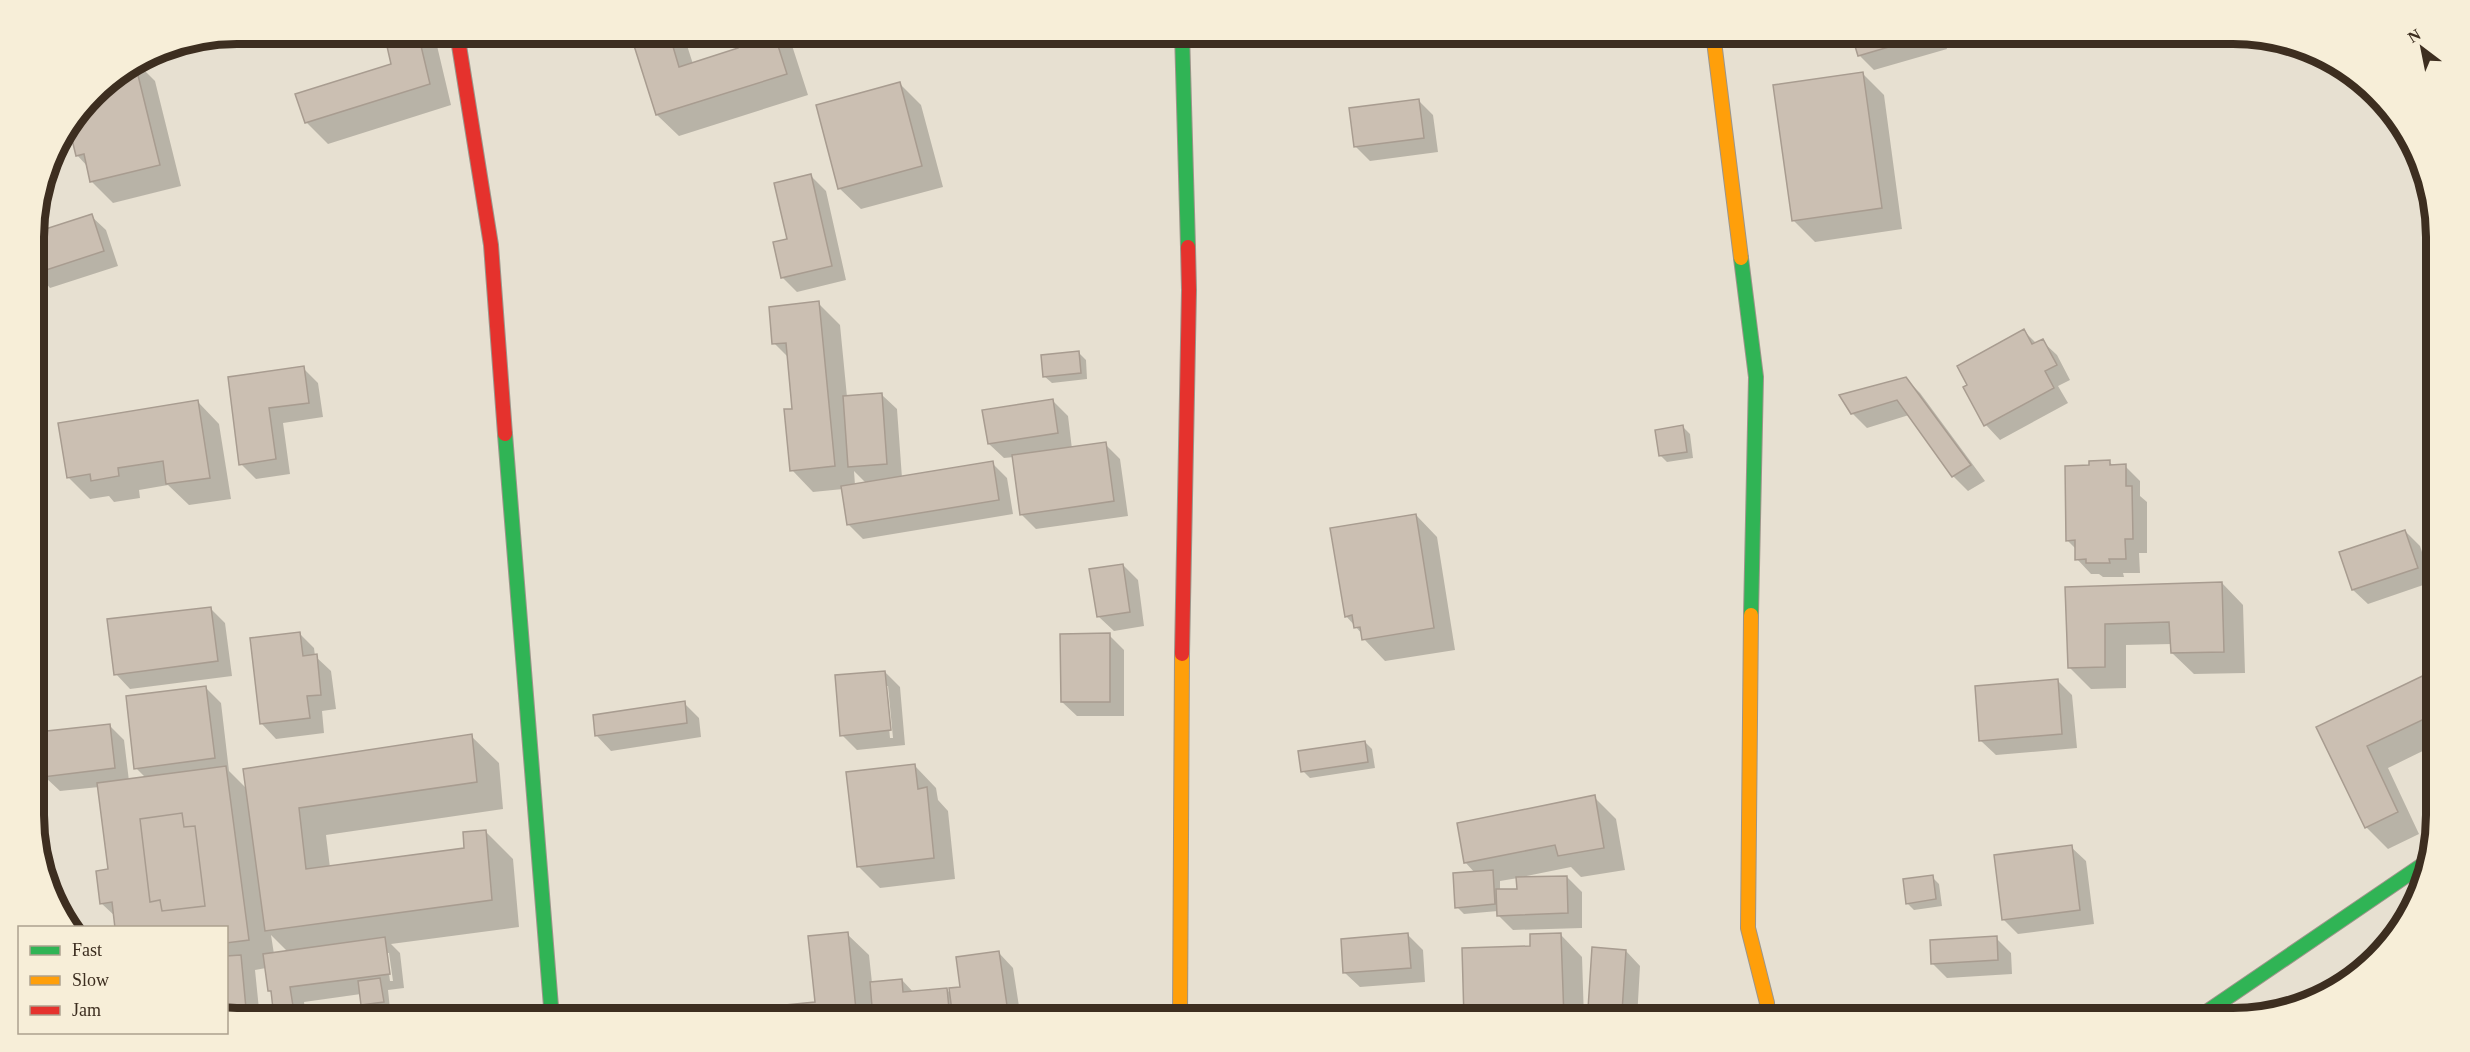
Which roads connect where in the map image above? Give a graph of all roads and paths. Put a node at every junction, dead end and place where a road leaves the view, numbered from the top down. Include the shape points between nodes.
1 (459, 44) edge
2 (1182, 44) edge
3 (1714, 44) edge
4 (2419, 867) edge
5 (1766, 1008) edge
6 (2212, 1008) edge
7 (551, 1009) edge
8 (1180, 1009) edge

1 - 7 street via 491,245
2 - 8 street via 1189,290
3 - 5 street via 1756,377 1748,928
4 - 6 street

